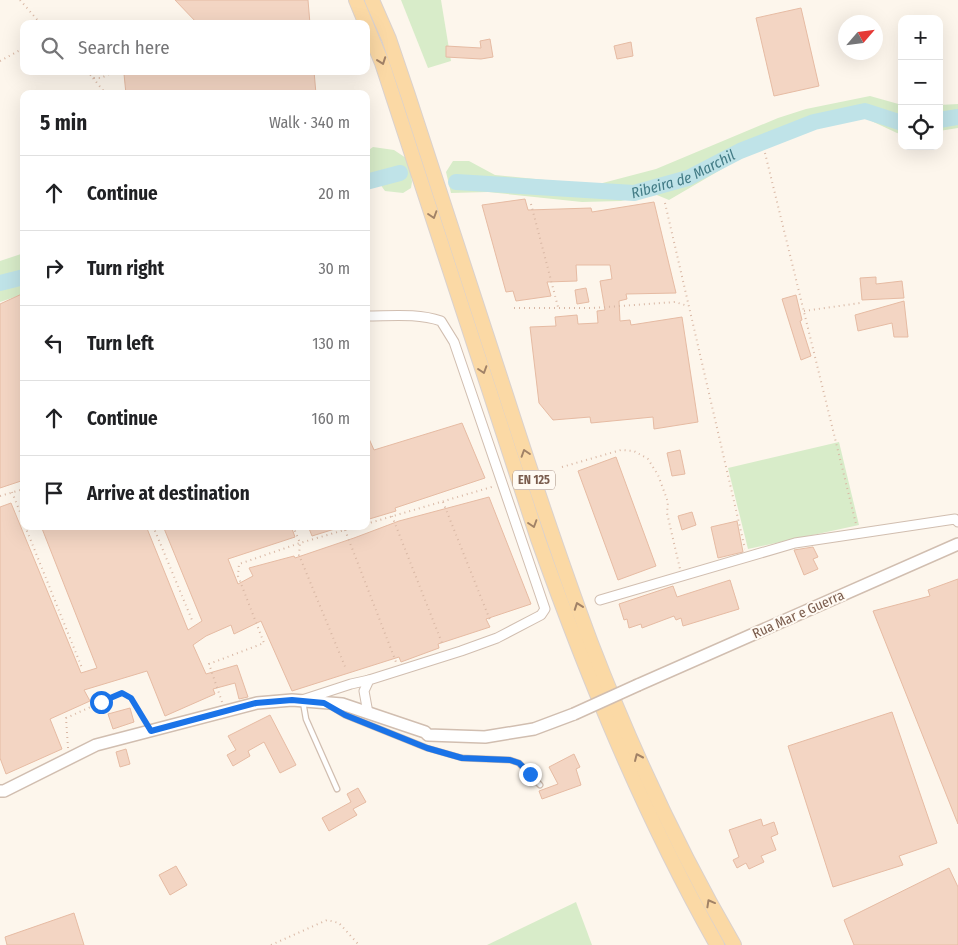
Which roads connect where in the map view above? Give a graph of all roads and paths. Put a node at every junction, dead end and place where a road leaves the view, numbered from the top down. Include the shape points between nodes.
1 (20, 0) edge
2 (356, 0) edge
3 (372, 0) edge
4 (38, 20) edge
5 (364, 20) edge
6 (370, 33) edge
7 (20, 50) edge
8 (0, 61) edge
9 (90, 75) edge
10 (106, 75) edge
11 (93, 78) junction
12 (103, 90) edge
13 (765, 153) dead end
14 (665, 203) dead end
15 (531, 204) dead end
16 (860, 303) dead end
17 (688, 306) junction
18 (558, 307) junction
19 (514, 308) dead end
20 (804, 311) junction
21 (370, 316) edge
22 (562, 467) dead end
23 (502, 484) junction
24 (20, 490) edge
25 (12, 492) junction
26 (0, 496) edge
27 (443, 502) junction
28 (20, 512) edge
29 (392, 516) junction
30 (958, 522) edge
31 (370, 523) edge
32 (27, 530) edge
33 (155, 530) edge
34 (295, 530) edge
35 (345, 530) joint
36 (858, 534) junction
37 (300, 543) junction
38 (958, 544) edge
39 (746, 557) junction
40 (682, 576) junction
41 (600, 600) dead end
42 (192, 620) dead end
43 (490, 620) dead end
44 (442, 643) dead end
45 (396, 662) dead end
46 (82, 668) dead end
47 (346, 669) dead end
48 (369, 680) junction
49 (301, 701) junction
50 (324, 703) junction
51 (226, 711) junction
52 (368, 712) junction
53 (151, 731) junction
54 (68, 750) dead end
55 (540, 785) dead end
56 (337, 789) dead end
57 (0, 791) edge
58 (271, 945) edge
59 (359, 945) edge
60 (717, 945) edge
61 (734, 945) edge

1 - 4 path
2 -> 5 main road, EN 125
61 -> 3 main road, EN 125 via 667,818 591,644 408,95
6 -> 60 main road, EN 125 via 562,607 637,790
7 - 8 path
9 - 11 path
10 - 11 path
11 - 12 path
13 - 20 path
14 - 17 path
15 - 18 path
16 - 20 path
17 - 18 path via 675,302
17 - 39 path
18 - 19 path
20 - 36 path
21 - 23 street via 415,315 441,321 454,342
22 - 40 path via 621,450 634,451 648,459 668,502 667,513
23 - 27 path
23 - 48 street via 545,609 541,615 497,638
24 - 25 path
25 - 26 path
25 - 28 path
27 - 29 path
27 - 43 path
29 - 31 path
29 - 44 path
30 - 36 street via 955,519
32 - 46 path
33 - 42 path
34 - 37 path
35 - 37 path
35 - 45 path
36 - 39 street via 794,544
37 - 47 path via 299,555
37 - 51 path via 239,564 238,576 264,643 209,664
38 - 52 street, Rua Mar e Guerra, bridge via 534,729 485,737 428,735
39 - 40 street
40 - 41 street
48 - 49 street
48 - 52 street via 364,691
49 - 50 street, Rua Mar e Guerra
49 - 51 street, Rua Mar e Guerra via 256,703
49 - 56 lane
50 - 52 street, Rua Mar e Guerra via 342,704
50 - 55 lane via 345,715 427,748 462,758 519,763
51 - 53 street, Rua Mar e Guerra
53 - 54 path via 131,698 122,693 66,718
53 - 57 street, Rua Mar e Guerra via 96,745
58 - 59 path via 328,920 339,923

